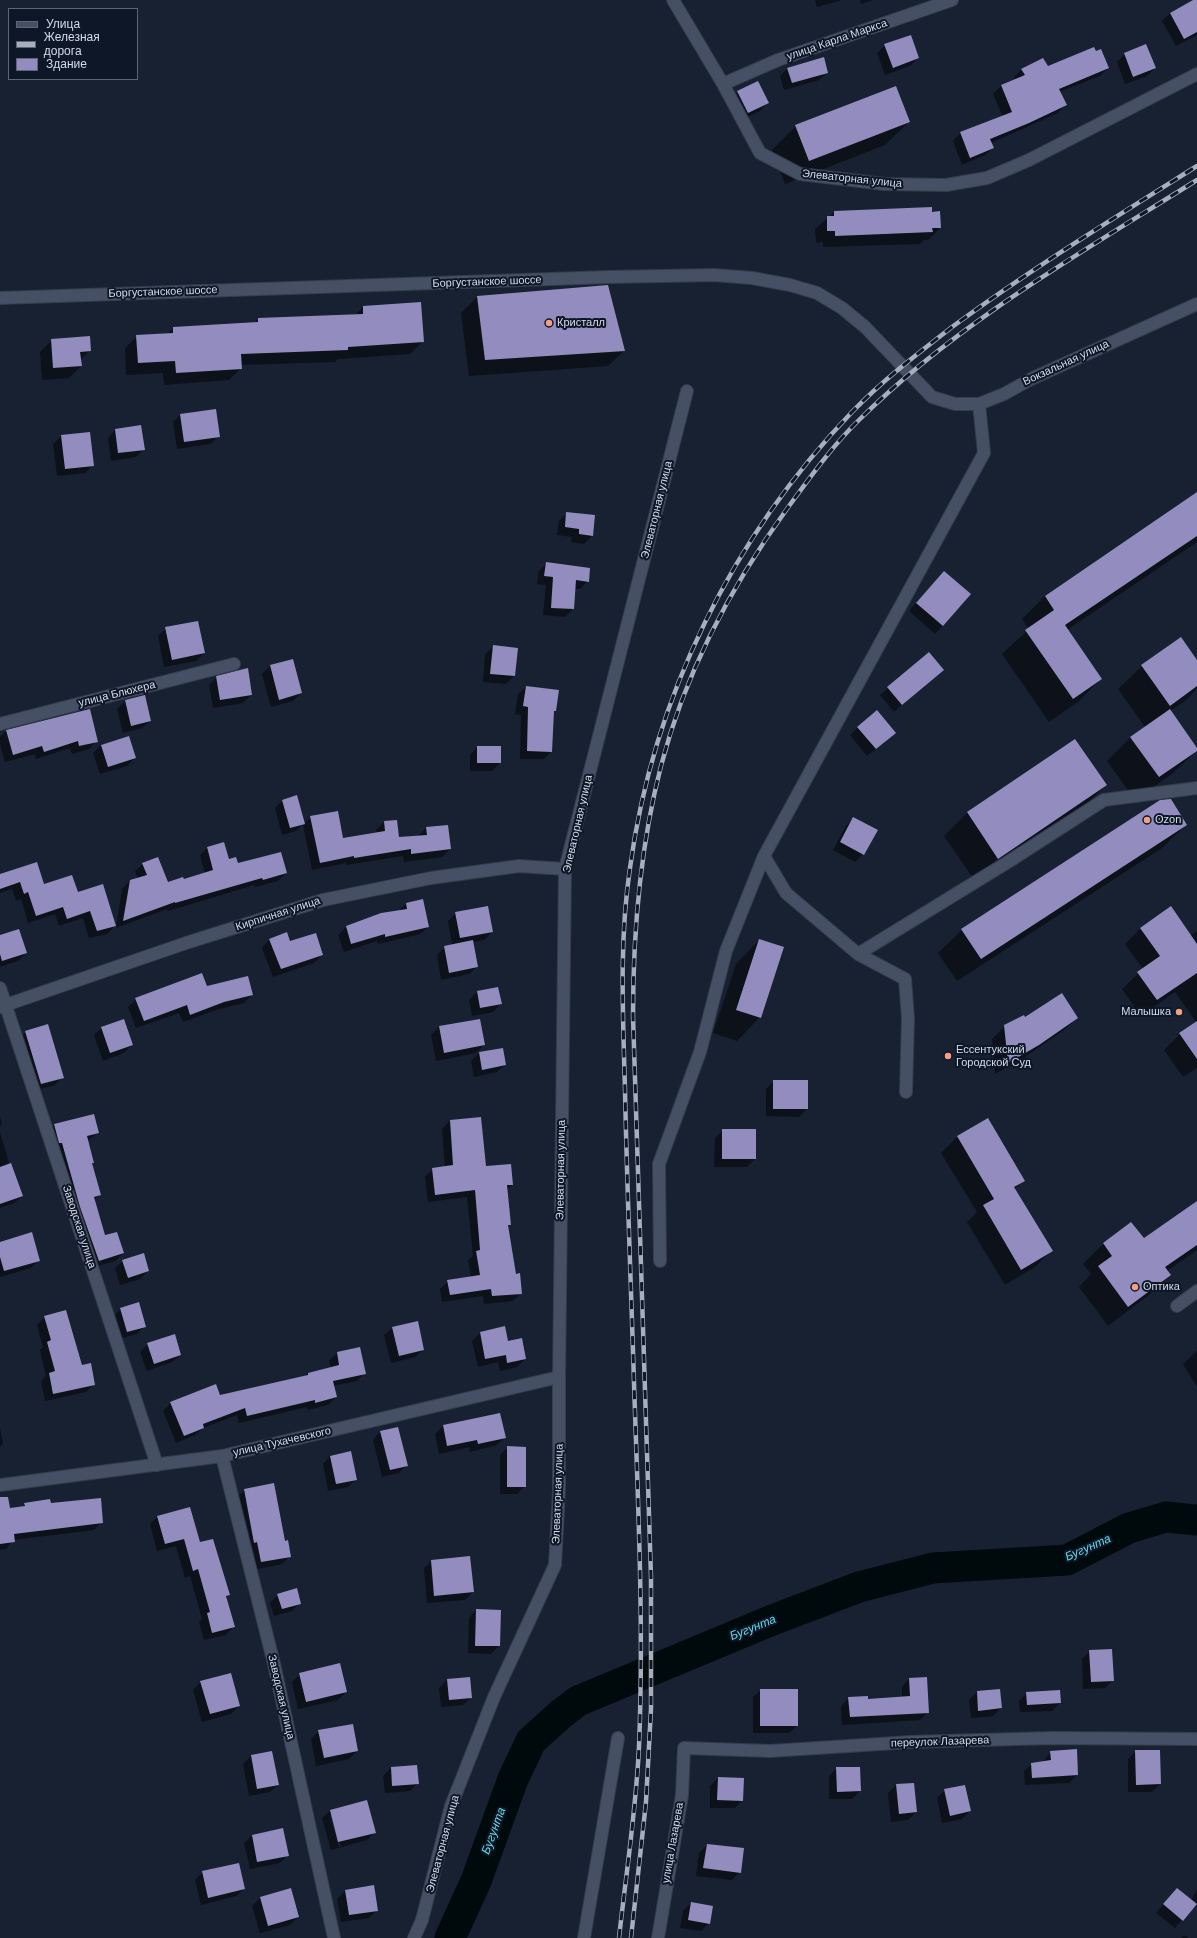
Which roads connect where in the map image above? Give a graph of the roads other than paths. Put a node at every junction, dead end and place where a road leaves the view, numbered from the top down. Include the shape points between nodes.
1 (672, 0) edge
2 (952, 0) edge
3 (1197, 74) edge
4 (723, 84) junction
5 (0, 298) edge
6 (1197, 304) edge
7 (687, 391) dead end
8 (932, 397) joint
9 (979, 404) junction
10 (234, 664) dead end
11 (0, 724) edge
12 (1197, 788) edge
13 (764, 856) junction
14 (565, 869) junction
15 (858, 954) junction
16 (0, 988) edge
17 (3, 1006) edge
18 (906, 1092) dead end
19 (660, 1261) dead end
20 (1197, 1291) edge
21 (1177, 1306) dead end
22 (559, 1377) junction
23 (222, 1456) junction
24 (157, 1465) junction
25 (0, 1484) edge
26 (618, 1738) dead end
27 (1197, 1739) edge
28 (684, 1748) joint
29 (334, 1938) edge
30 (414, 1938) edge
31 (584, 1938) edge
32 (658, 1938) edge

1 - 4 street, Элеваторная улица
2 - 4 street, улица Карла Маркса via 778,60
3 - 4 street, Элеваторная улица via 1028,160 987,178 946,185 884,184 800,174 760,153
5 - 8 street, Боргустанское шоссе via 609,277 714,275 752,278 790,285 817,294 842,308 865,327
6 - 9 street, Вокзальная улица
7 - 14 street, Элеваторная улица
8 - 9 street, Вокзальная улица via 955,404
9 - 13 street via 984,453
10 - 11 street, улица Блюхера
12 - 15 street via 1104,800
13 - 15 street via 786,893
13 - 19 street via 726,951 700,1052 659,1164
14 - 17 street, Кирпичная улица via 519,866 431,878 323,900 189,942
14 - 22 street, Элеваторная улица
15 - 18 street via 905,979 908,1018
16 - 17 street, Заводская улица
17 - 24 street, Заводская улица
20 - 21 street
22 - 23 street, улица Тухачевского
22 - 30 street, Элеваторная улица via 560,1490 555,1566 497,1691 451,1806 422,1920
23 - 24 street, улица Тухачевского
23 - 29 street, Заводская улица via 276,1672
24 - 25 street, улица Тухачевского
26 - 31 street
27 - 28 street, переулок Лазарева via 1060,1738 911,1742 770,1751
28 - 32 street, улица Лазарева via 682,1795

